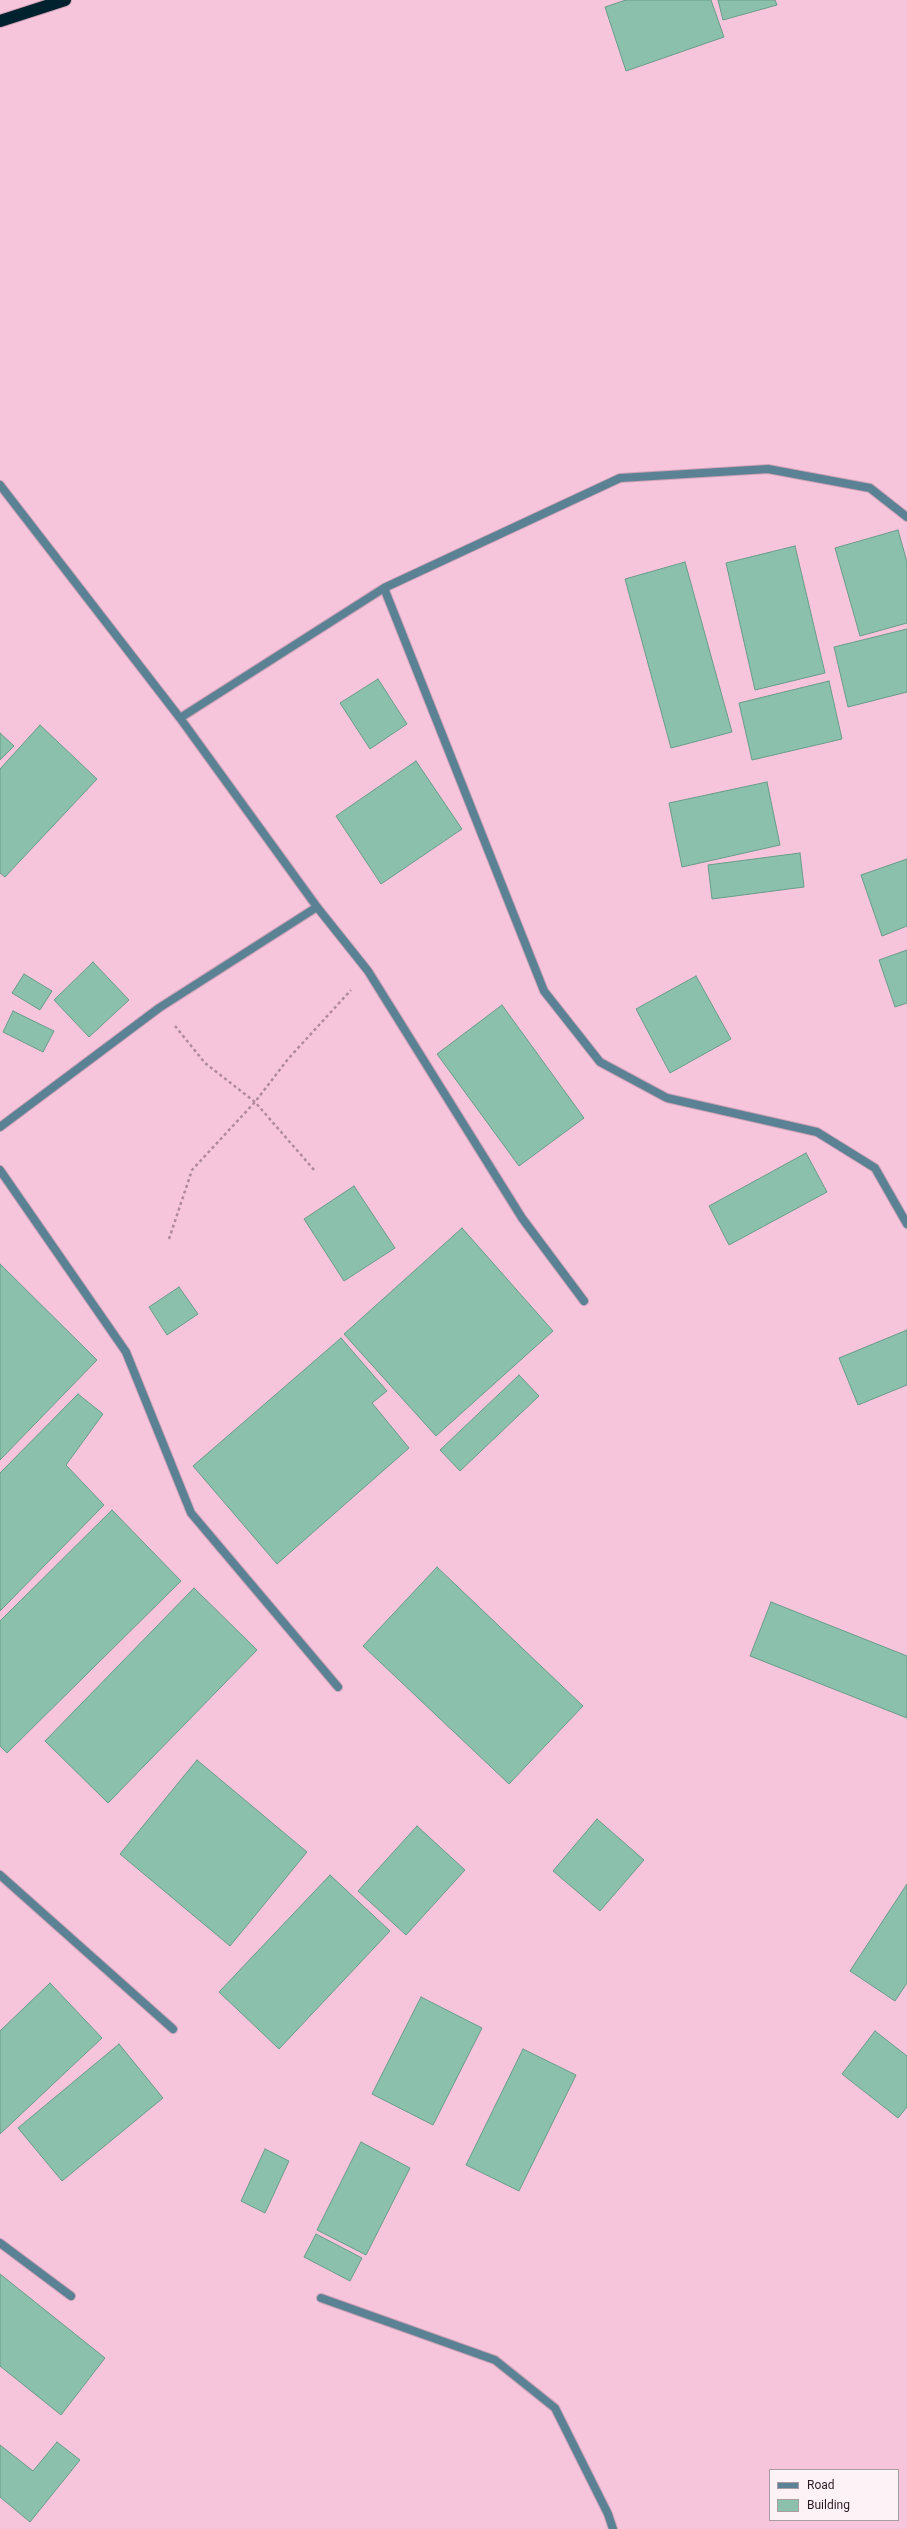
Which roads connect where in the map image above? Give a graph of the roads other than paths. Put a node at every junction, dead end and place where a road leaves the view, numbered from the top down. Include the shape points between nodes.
1 (65, 0) edge
2 (0, 21) edge
3 (0, 485) edge
4 (907, 517) edge
5 (384, 588) junction
6 (180, 718) junction
7 (317, 907) junction
8 (0, 1127) edge
9 (0, 1170) edge
10 (907, 1224) edge
11 (584, 1301) dead end
12 (338, 1687) dead end
13 (0, 1876) edge
14 (173, 2029) dead end
15 (0, 2243) edge
16 (71, 2296) dead end
17 (321, 2298) dead end
18 (613, 2529) edge

1 - 2 highway
3 - 6 street
4 - 5 street via 870,488 768,469 620,478
5 - 6 street
5 - 10 street via 544,991 600,1062 667,1098 817,1132 875,1168
6 - 7 street
7 - 8 street via 159,1008
7 - 11 street via 368,971 522,1218
9 - 12 street via 126,1352 191,1513
13 - 14 street
15 - 16 street
17 - 18 street via 495,2360 555,2408

